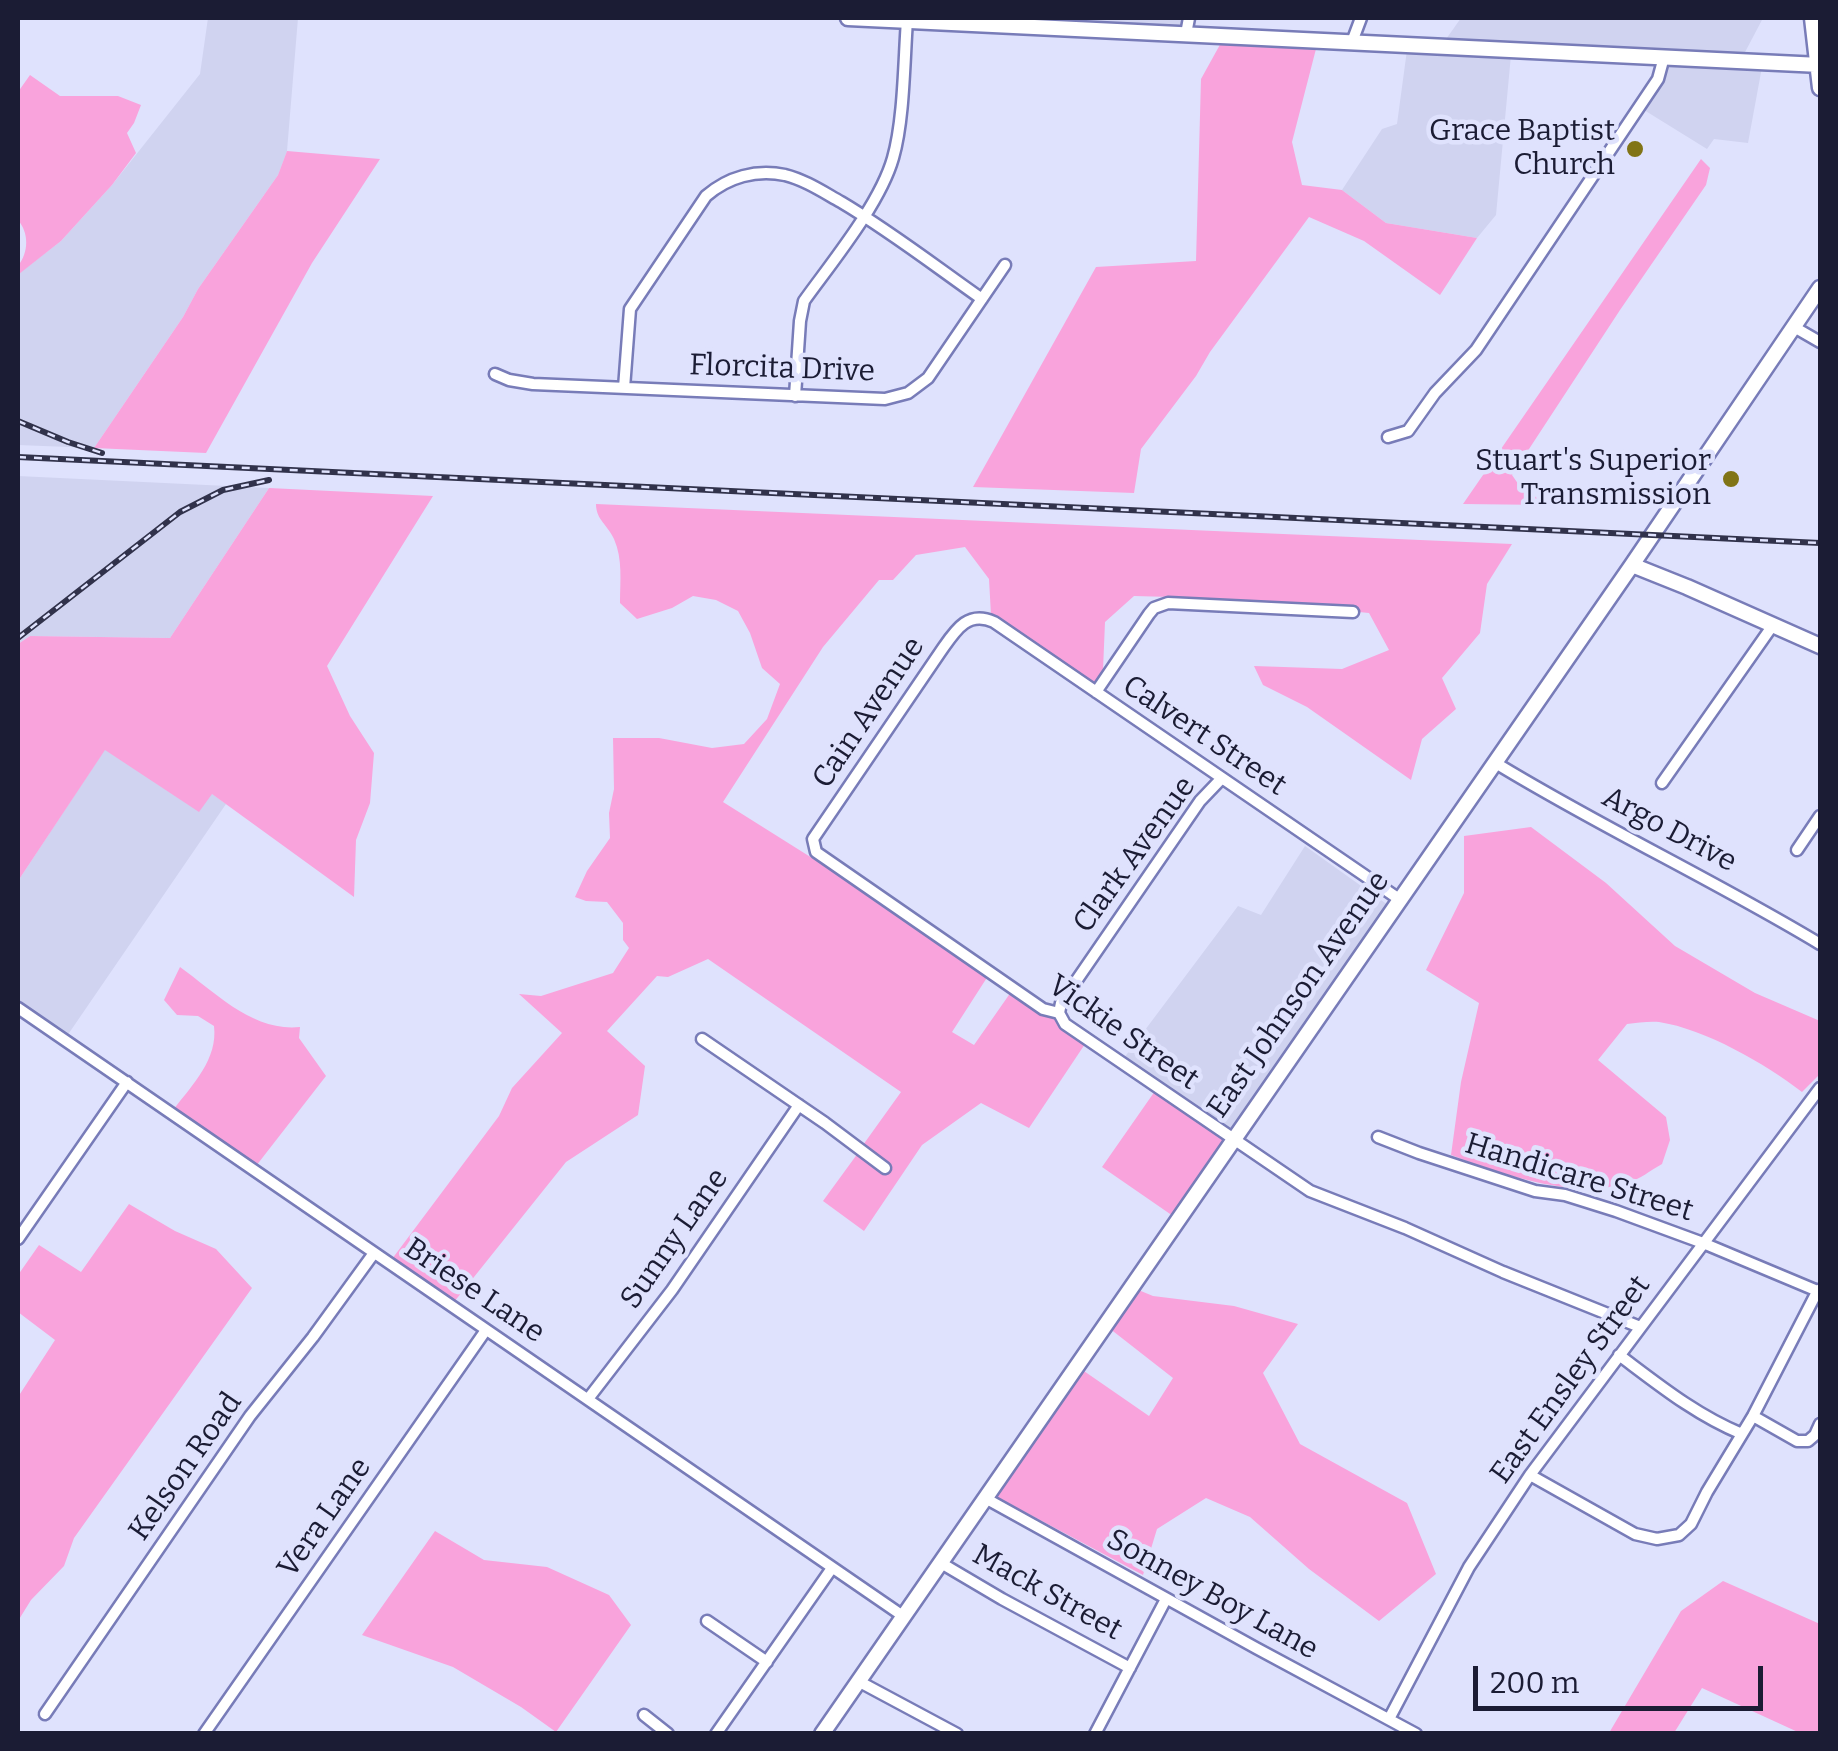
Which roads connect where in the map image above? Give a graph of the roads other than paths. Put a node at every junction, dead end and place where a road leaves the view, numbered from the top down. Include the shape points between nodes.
1 (848, 18) edge
2 (1189, 18) edge
3 (1361, 18) edge
4 (1812, 18) edge
5 (907, 20) junction
6 (1186, 34) junction
7 (1352, 42) junction
8 (1664, 57) junction
9 (1818, 65) edge
10 (1820, 88) edge
11 (864, 215) junction
12 (1005, 265) dead end
13 (1820, 288) edge
14 (982, 299) junction
15 (1794, 328) junction
16 (1820, 342) edge
17 (494, 374) dead end
18 (624, 388) junction
19 (795, 396) junction
20 (1388, 438) dead end
21 (1632, 565) junction
22 (1353, 612) dead end
23 (979, 618) joint
24 (1773, 625) junction
25 (1820, 646) edge
26 (1096, 692) junction
27 (1494, 762) junction
28 (1222, 778) junction
29 (1662, 783) dead end
30 (1820, 816) edge
31 (814, 848) joint
32 (1797, 850) dead end
33 (1400, 898) junction
34 (1820, 944) edge
35 (18, 1008) edge
36 (1059, 1013) junction
37 (702, 1040) dead end
38 (127, 1082) junction
39 (1820, 1088) edge
40 (799, 1105) junction
41 (1378, 1137) dead end
42 (1233, 1139) junction
43 (885, 1168) dead end
44 (18, 1239) edge
45 (1703, 1243) junction
46 (374, 1253) junction
47 (1819, 1291) edge
48 (1640, 1327) junction
49 (486, 1330) junction
50 (1619, 1355) junction
51 (588, 1399) junction
52 (1753, 1416) junction
53 (1820, 1424) edge
54 (1742, 1434) junction
55 (1530, 1475) junction
56 (984, 1498) junction
57 (940, 1562) junction
58 (832, 1568) junction
59 (1166, 1599) junction
60 (903, 1616) junction
61 (706, 1621) dead end
62 (767, 1662) junction
63 (1130, 1668) junction
64 (858, 1681) junction
65 (45, 1714) dead end
66 (644, 1716) dead end
67 (1389, 1719) junction
68 (204, 1734) edge
69 (668, 1734) edge
70 (716, 1734) edge
71 (822, 1734) edge
72 (957, 1734) edge
73 (1095, 1734) edge
74 (1416, 1734) edge

1 - 5 main road
2 - 6 street
3 - 7 street
4 - 9 main road
5 - 6 main road
5 - 11 street via 897,140 884,182
6 - 7 main road
7 - 8 main road
8 - 9 main road
8 - 20 street via 1658,79 1476,350 1408,431
9 - 10 main road
11 - 14 street
11 - 18 street via 788,176 758,173 716,187 630,309
11 - 19 street via 804,302
12 - 14 street, Florcita Drive
13 - 15 main road, East Johnson Avenue
14 - 19 street, Florcita Drive via 928,378 908,393 885,399
15 - 16 street
15 - 21 main road, East Johnson Avenue
17 - 18 street, Florcita Drive via 524,383
18 - 19 street, Florcita Drive
21 - 24 main road
21 - 27 main road, East Johnson Avenue
22 - 26 street via 1168,602 1149,614
23 - 26 street, Calvert Street
23 - 31 street, Cain Avenue via 959,626 941,650 813,839
24 - 25 main road
24 - 29 street
26 - 28 street, Calvert Street
27 - 33 main road, East Johnson Avenue
27 - 34 street, Argo Drive
28 - 33 street, Calvert Street
28 - 36 street, Clark Avenue via 1149,874
30 - 32 street
31 - 36 street, Vickie Street
33 - 42 main road, East Johnson Avenue
35 - 38 street, Briese Lane
36 - 42 street, Vickie Street via 1065,1024
37 - 40 street
38 - 44 street
38 - 46 street, Briese Lane
39 - 45 street, East Ensley Street
40 - 43 street
40 - 51 street, Sunny Lane
41 - 45 street, Handicare Street
42 - 48 street, Vickie Street via 1310,1191
42 - 56 main road, East Johnson Avenue
45 - 47 street, Handicare Street
45 - 48 street, East Ensley Street
46 - 49 street, Briese Lane
46 - 65 street, Kelson Road via 250,1416
47 - 52 street
48 - 50 street, East Ensley Street
49 - 51 street, Briese Lane
49 - 68 street, Vera Lane
50 - 54 street via 1680,1401
50 - 55 street, East Ensley Street
51 - 58 street, Briese Lane
52 - 53 street via 1798,1440 1808,1441
52 - 54 street
54 - 55 street via 1691,1524 1670,1538 1635,1534
55 - 67 street, East Ensley Street via 1468,1567
56 - 57 main road, East Johnson Avenue
56 - 59 street, Sonney Boy Lane
57 - 60 main road, East Johnson Avenue
57 - 63 street, Mack Street
58 - 60 street, Briese Lane
58 - 62 street
59 - 63 street
59 - 67 street, Sonney Boy Lane
60 - 64 main road, East Johnson Avenue
61 - 62 street
62 - 70 street
63 - 73 street
64 - 71 main road, East Johnson Avenue
64 - 72 street
66 - 69 street
67 - 74 street, Sonney Boy Lane

